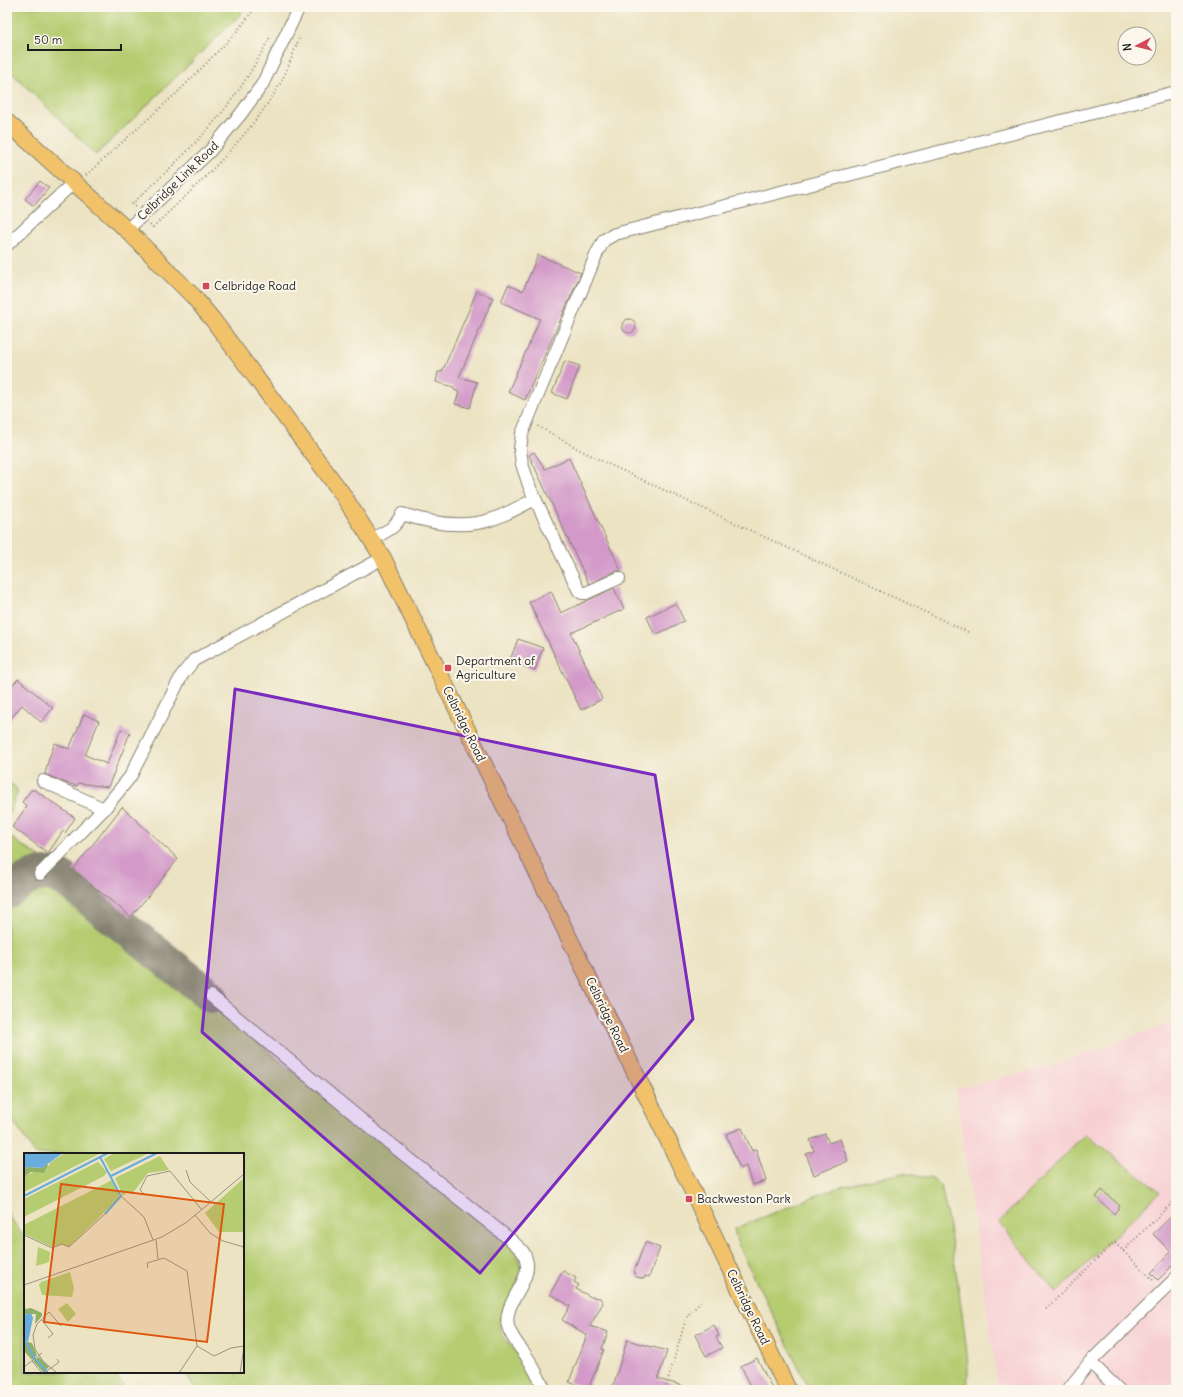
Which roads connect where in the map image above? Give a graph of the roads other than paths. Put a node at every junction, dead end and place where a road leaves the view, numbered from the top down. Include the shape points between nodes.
1 (299, 7) edge
2 (1176, 92) edge
3 (7, 122) edge
4 (75, 182) junction
5 (127, 230) junction
6 (7, 245) edge
7 (535, 499) junction
8 (372, 538) junction
9 (383, 558) junction
10 (619, 578) dead end
11 (43, 782) dead end
12 (104, 809) junction
13 (40, 874) dead end
14 (211, 996) dead end
15 (1176, 1278) edge
16 (1090, 1362) junction
17 (545, 1390) edge
18 (788, 1390) edge
19 (1068, 1390) edge
20 (1119, 1390) edge

1 - 5 street, Celbridge Link Road via 262,85 240,115 209,152
2 - 7 street via 614,234 604,240 522,434 522,464
3 - 4 main road, Celbridge Road
4 - 5 main road, Celbridge Road
4 - 6 street
5 - 8 main road, Celbridge Road via 202,306 341,492
7 - 8 street via 500,516 479,522 448,524 402,514 394,527
7 - 10 street via 578,591 586,593
8 - 9 main road, Celbridge Road
9 - 12 street via 194,660 182,675 130,777
9 - 18 main road, Celbridge Road
11 - 12 street
12 - 13 street
14 - 17 street via 523,1252 528,1272 508,1315 508,1326
15 - 16 street
16 - 19 street
16 - 20 street

